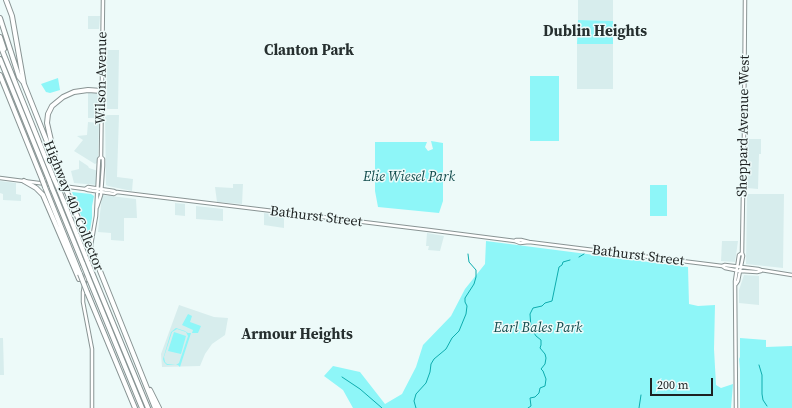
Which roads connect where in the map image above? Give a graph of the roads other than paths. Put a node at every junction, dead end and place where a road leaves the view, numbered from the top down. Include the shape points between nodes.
1 (6, 0) edge
2 (103, 0) edge
3 (745, 0) edge
4 (0, 18) edge
5 (0, 37) edge
6 (0, 45) edge
7 (4, 56) junction
8 (0, 59) edge
9 (0, 75) edge
10 (24, 84) junction
11 (102, 91) junction
12 (55, 162) junction
13 (0, 178) edge
14 (24, 181) junction
15 (100, 190) junction
16 (739, 269) junction
17 (792, 275) edge
18 (80, 276) junction
19 (143, 380) junction
20 (92, 408) edge
21 (135, 408) edge
22 (142, 408) edge
23 (148, 408) edge
24 (155, 408) edge
25 (159, 408) edge
26 (736, 408) edge

1 - 10 highway, Highway 401 Collector via 12,16
2 - 11 main road, Wilson Avenue
3 - 16 main road, Sheppard Avenue West via 743,256
4 - 10 highway via 19,77
5 - 7 highway via 5,50
6 - 7 highway
7 - 23 highway, bridge
8 - 22 highway, bridge
9 - 18 highway, Highway 401 Collector, bridge
10 - 12 highway, Highway 401 Collector
11 - 12 highway via 74,92 62,97 52,106 47,123
11 - 15 main road, Wilson Avenue via 103,166
12 - 19 highway, Highway 401 Collector, bridge
13 - 14 main road, Bathurst Street
14 - 15 main road, Bathurst Street
14 - 18 highway via 43,195
15 - 16 main road, Bathurst Street via 114,194 117,192 522,240
15 - 20 main road, Wilson Avenue via 83,292 92,349
16 - 17 main road, Bathurst Street
16 - 26 main road, Sheppard Avenue West via 736,284
18 - 21 highway, Highway 401 Collector, bridge
19 - 24 highway, Highway 401 Collector
19 - 25 highway

